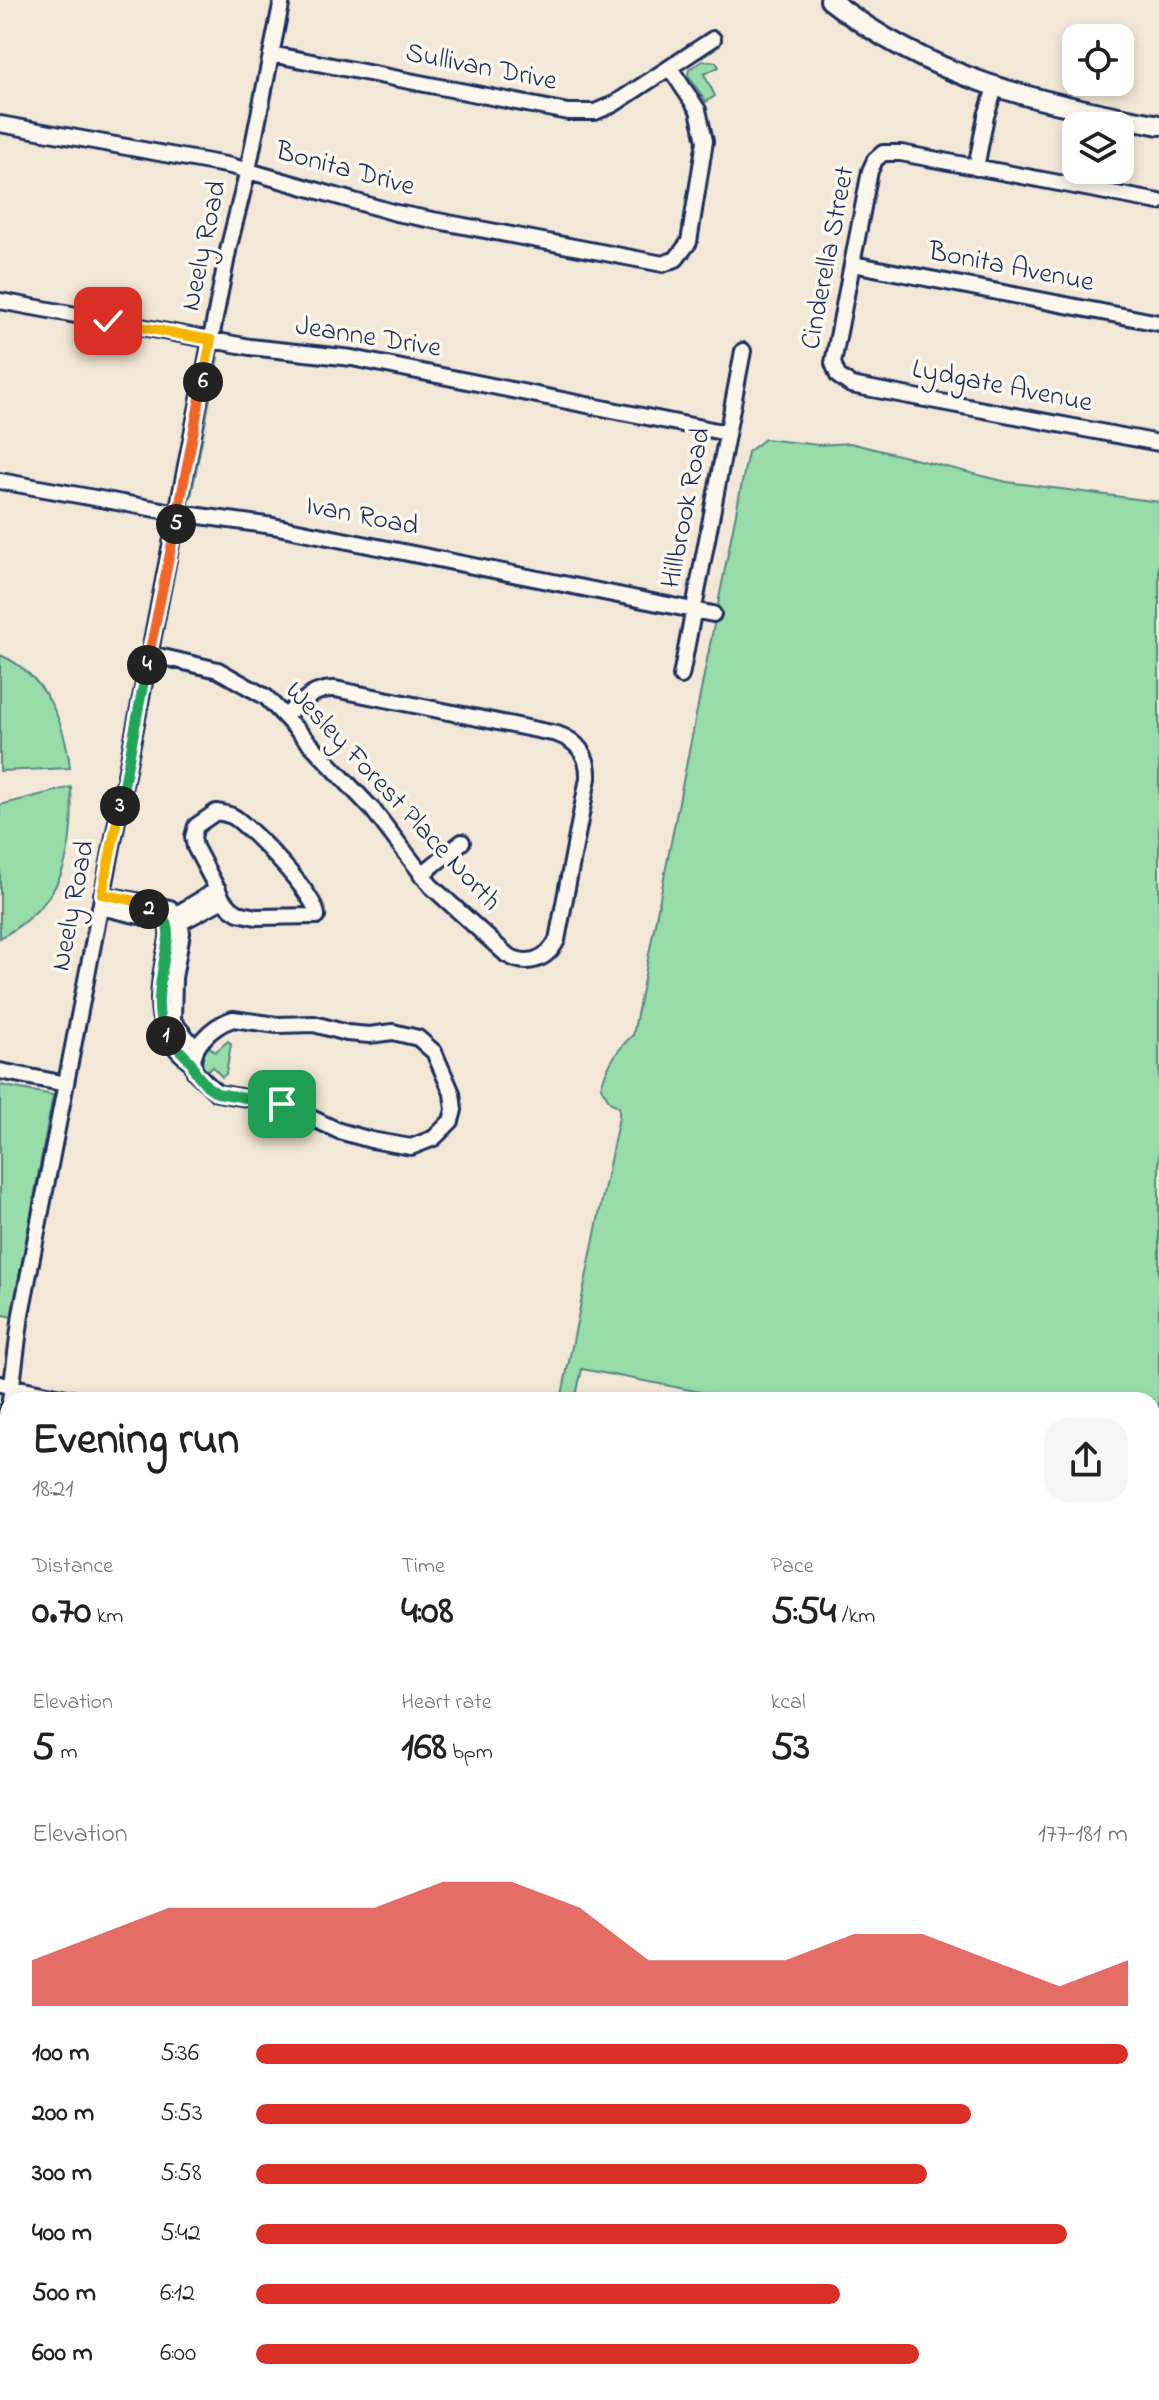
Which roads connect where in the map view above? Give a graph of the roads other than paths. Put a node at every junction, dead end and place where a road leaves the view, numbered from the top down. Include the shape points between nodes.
1 (282, 0) edge
2 (838, 3) edge
3 (713, 39) dead end
4 (271, 54) junction
5 (670, 68) junction
6 (995, 88) junction
7 (0, 124) edge
8 (1159, 125) edge
9 (976, 168) junction
10 (248, 170) junction
11 (1159, 202) edge
12 (853, 264) junction
13 (0, 301) edge
14 (1159, 323) edge
15 (211, 340) junction
16 (743, 351) dead end
17 (838, 376) joint
18 (727, 433) junction
19 (1159, 443) edge
20 (0, 481) edge
21 (178, 513) junction
22 (694, 610) junction
23 (713, 614) dead end
24 (150, 654) junction
25 (681, 676) dead end
26 (285, 716) junction
27 (462, 842) dead end
28 (421, 875) junction
29 (221, 895) junction
30 (101, 901) junction
31 (173, 922) junction
32 (194, 1056) junction
33 (0, 1071) edge
34 (66, 1084) junction
35 (7, 1390) edge

1 - 4 street, Neely Road
2 - 6 main road via 927,60
3 - 5 street, Sullivan Drive
4 - 5 street, Sullivan Drive via 579,114 614,104
4 - 10 street, Neely Road
5 - 10 street, Bonita Drive via 698,110 705,141 689,242 676,259 663,264 396,213
6 - 8 main road
6 - 9 street
7 - 10 street, Bonita Drive
9 - 11 street
9 - 12 street, Cinderella Street via 883,153 870,171
10 - 15 street, Neely Road
12 - 14 street, Bonita Avenue
12 - 17 street, Cinderella Street via 833,363
13 - 15 street, Jeanne Drive
15 - 18 street, Jeanne Drive via 352,358
15 - 21 street, Neely Road
16 - 18 street, Hillbrook Road
17 - 19 street, Lydgate Avenue via 851,385
18 - 22 street, Hillbrook Road
20 - 21 street, Ivan Road
21 - 22 street, Ivan Road via 273,526
21 - 24 street, Neely Road
22 - 23 street, Ivan Road
22 - 25 street, Hillbrook Road
24 - 26 street, Wesley Forest Place North via 232,676
24 - 30 street, Neely Road
26 - 28 street, Wesley Forest Place North via 373,810
26 - 28 street, Wesley Forest Place North via 312,694 335,689 557,734 575,743 586,758 588,784 556,944 546,955 525,962 510,957
27 - 28 street
29 - 29 street via 238,913 256,917 318,914 300,884 264,845 237,820 216,812 199,823 193,837
29 - 31 street
30 - 31 street via 149,910
30 - 34 street, Neely Road
31 - 32 street via 173,1021
32 - 32 street via 217,1028 233,1019 314,1024 361,1035 408,1034 434,1052 454,1110 448,1125 428,1142 411,1147 371,1140 282,1104 217,1093 195,1072
33 - 34 street
34 - 35 street, Neely Road

